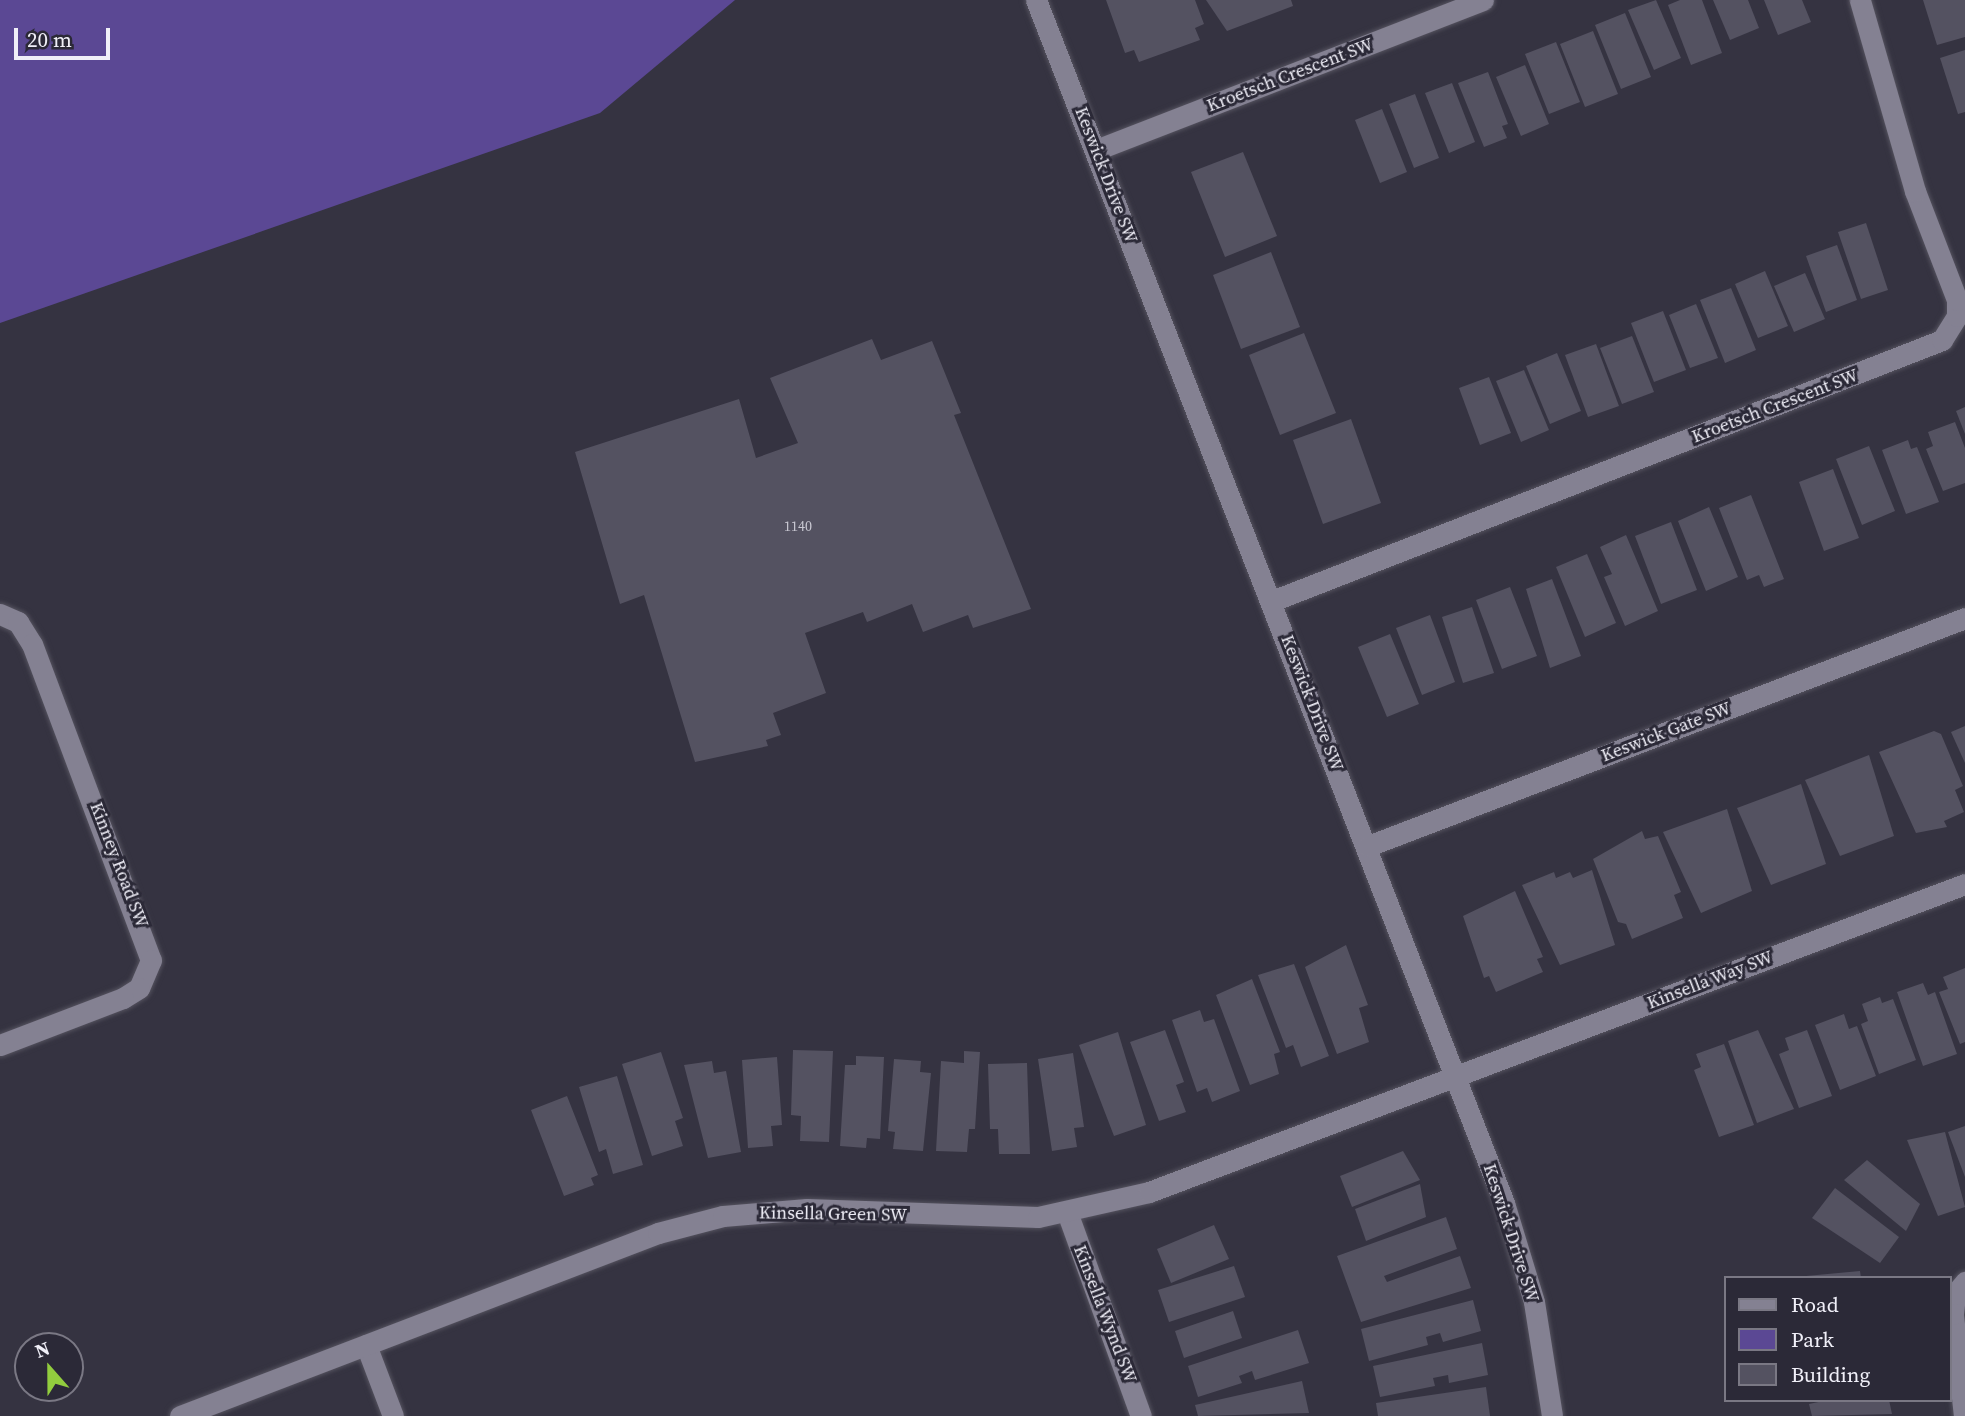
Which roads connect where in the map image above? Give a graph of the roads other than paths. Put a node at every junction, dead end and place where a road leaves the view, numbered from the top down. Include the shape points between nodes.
1 (1036, 0) edge
2 (1483, 0) edge
3 (1860, 0) edge
4 (1096, 150) junction
5 (1272, 601) junction
6 (0, 614) edge
7 (1965, 618) edge
8 (1368, 846) junction
9 (1965, 884) edge
10 (0, 1045) edge
11 (1455, 1076) junction
12 (1067, 1212) junction
13 (1965, 1282) edge
14 (366, 1345) junction
15 (180, 1416) edge
16 (393, 1416) edge
17 (1141, 1416) edge
18 (1552, 1416) edge
19 (1964, 1416) edge

1 - 4 street, Keswick Drive SW
2 - 4 street, Kroetsch Crescent SW
3 - 5 street, Kroetsch Crescent SW via 1915,191 1957,300 1957,316 1942,340
4 - 5 street, Keswick Drive SW
5 - 8 street, Keswick Drive SW
6 - 10 street, Kinney Road SW via 18,622 32,644 151,960 139,988 122,998
7 - 8 street, Keswick Gate SW
8 - 11 street, Keswick Drive SW
9 - 11 street, Kinsella Way SW
11 - 12 street, Kinsella Green SW via 1149,1192
11 - 18 street, Keswick Drive SW via 1522,1256
12 - 14 street, Kinsella Green SW via 1004,1219 807,1209 723,1216 658,1233
12 - 17 street, Kinsella Wynd SW
13 - 19 street via 1955,1294 1952,1314
14 - 15 street, Kinsella Green SW
14 - 16 street

